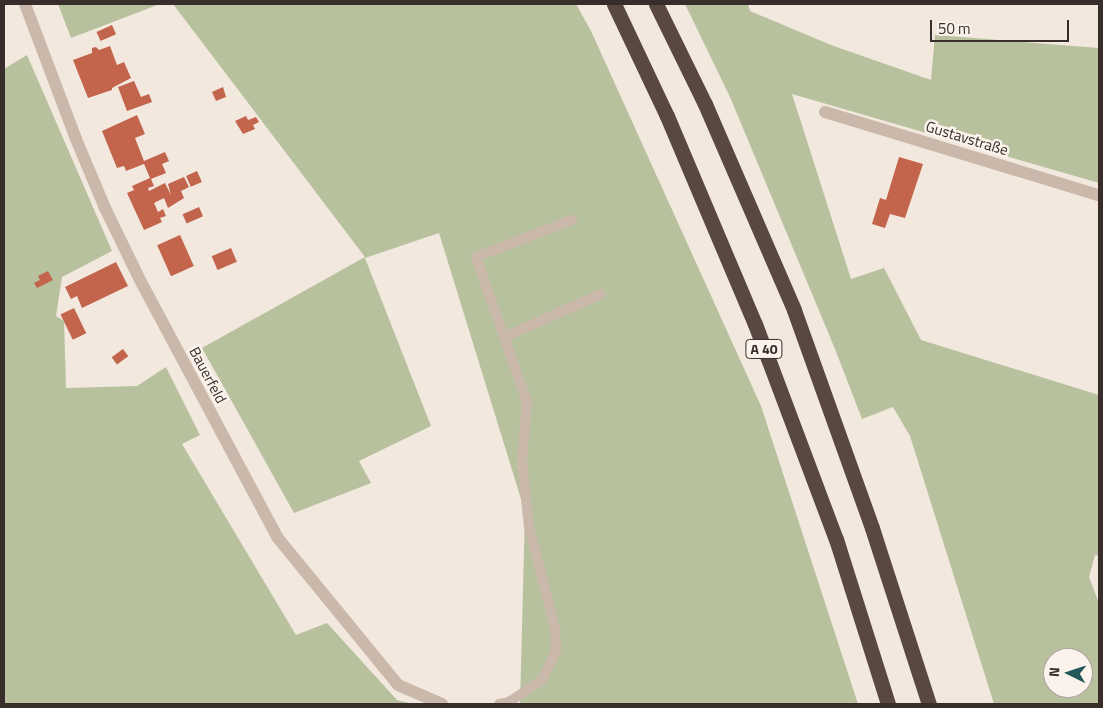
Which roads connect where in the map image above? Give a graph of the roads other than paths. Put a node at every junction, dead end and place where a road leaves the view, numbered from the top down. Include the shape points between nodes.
1 (25, 4) edge
2 (614, 4) edge
3 (656, 4) edge
4 (825, 112) dead end
5 (1099, 195) edge
6 (572, 220) dead end
7 (601, 294) dead end
8 (504, 337) junction
9 (442, 704) edge
10 (499, 704) edge
11 (888, 704) edge
12 (928, 704) edge

1 - 9 street, Bauerfeld via 76,139 113,224 277,537 398,685
2 - 11 highway, A 40 via 668,116 755,324 836,539
3 - 12 highway, A 40 via 705,104 794,310 872,528
4 - 5 street, Gustavstraße
6 - 8 lane via 476,257
7 - 8 lane
8 - 10 lane via 526,402 522,462 529,527 554,628 556,651 542,680 509,702

